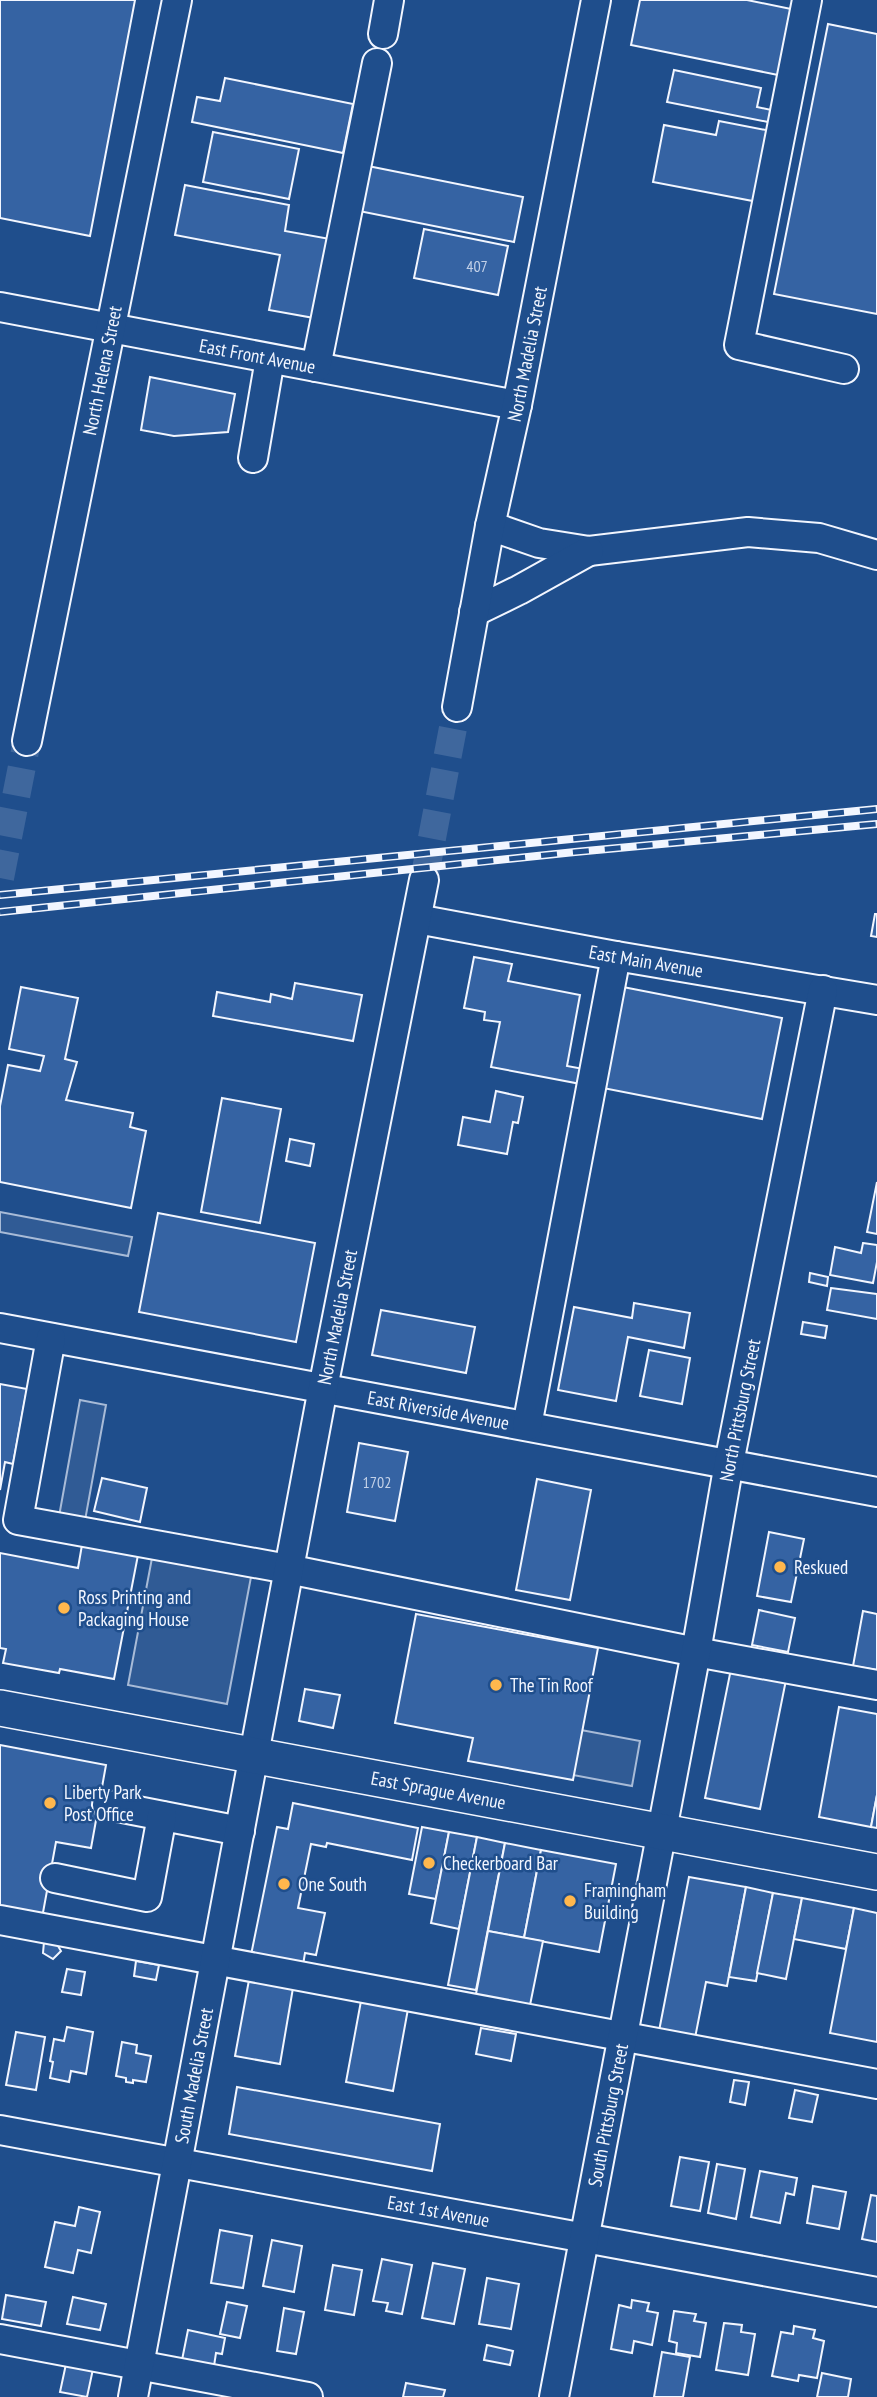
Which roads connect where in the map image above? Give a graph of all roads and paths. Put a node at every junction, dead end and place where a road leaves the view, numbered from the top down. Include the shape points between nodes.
1 (177, 0) edge
2 (389, 0) edge
3 (596, 0) edge
4 (807, 0) edge
5 (383, 34) dead end
6 (377, 63) dead end
7 (0, 307) edge
8 (110, 328) junction
9 (270, 359) junction
10 (316, 367) junction
11 (844, 369) dead end
12 (517, 405) junction
13 (253, 458) dead end
14 (490, 526) junction
15 (589, 551) junction
16 (877, 555) edge
17 (474, 612) junction
18 (457, 708) tunnel mouth
19 (27, 741) tunnel mouth
20 (424, 880) tunnel mouth
21 (417, 919) junction
22 (616, 956) junction
23 (823, 990) junction
24 (877, 1000) edge
25 (0, 1328) edge
26 (51, 1338) junction
27 (323, 1388) junction
28 (527, 1426) junction
29 (729, 1464) junction
30 (877, 1492) edge
31 (289, 1569) junction
32 (696, 1652) junction
33 (877, 1685) edge
34 (0, 1707) edge
35 (254, 1755) junction
36 (107, 1805) dead end
37 (162, 1816) junction
38 (240, 1831) junction
39 (662, 1832) junction
40 (877, 1872) edge
41 (55, 1878) dead end
42 (0, 1920) edge
43 (215, 1960) junction
44 (622, 2037) junction
45 (877, 2084) edge
46 (0, 2130) edge
47 (177, 2162) junction
48 (582, 2237) junction
49 (877, 2292) edge
50 (0, 2339) edge
51 (139, 2365) junction
52 (133, 2397) edge
53 (308, 2397) edge
54 (554, 2397) edge

1 - 8 street, North Helena Street
2 - 5 street
3 - 12 street, North Madelia Street
4 - 11 street via 739,345
6 - 10 street
7 - 8 street, East Front Avenue
8 - 9 street, East Front Avenue
8 - 19 street, North Helena Street
9 - 10 street, East Front Avenue
9 - 13 street
10 - 12 street, East Front Avenue
12 - 14 street, North Madelia Street
14 - 15 street via 539,543
14 - 17 street, North Madelia Street
15 - 16 street via 748,532 819,538
15 - 17 street
17 - 18 street, North Madelia Street
20 - 21 street, North Madelia Street
21 - 22 street, East Main Avenue
21 - 27 street, North Madelia Street
22 - 23 street, East Main Avenue
22 - 28 street
23 - 24 street, East Main Avenue
23 - 29 street, North Pittsburg Street
25 - 26 street, East Riverside Avenue
26 - 27 street, East Riverside Avenue
26 - 31 street via 18,1520
27 - 28 street, East Riverside Avenue
27 - 31 street, North Madelia Street
28 - 29 street, East Riverside Avenue
29 - 30 street, East Riverside Avenue
29 - 32 street, North Pittsburg Street
31 - 32 street
31 - 35 street, North Madelia Street
32 - 33 street
32 - 39 street, North Pittsburg Street
34 - 35 main road, East Sprague Avenue
35 - 38 street, South Madelia Street
35 - 39 main road, East Sprague Avenue
36 - 37 street
37 - 38 street
37 - 41 street via 147,1897
38 - 43 street, South Madelia Street
39 - 40 main road, East Sprague Avenue
39 - 44 street, South Pittsburg Street
42 - 43 street
43 - 44 street
43 - 47 street, South Madelia Street
44 - 45 street
44 - 48 street, South Pittsburg Street
46 - 47 street, East 1st Avenue
47 - 48 street, East 1st Avenue
47 - 51 street, South Madelia Street
48 - 49 street, East 1st Avenue
48 - 54 street, South Pittsburg Street
50 - 51 street
51 - 52 street, South Madelia Street
51 - 53 street

